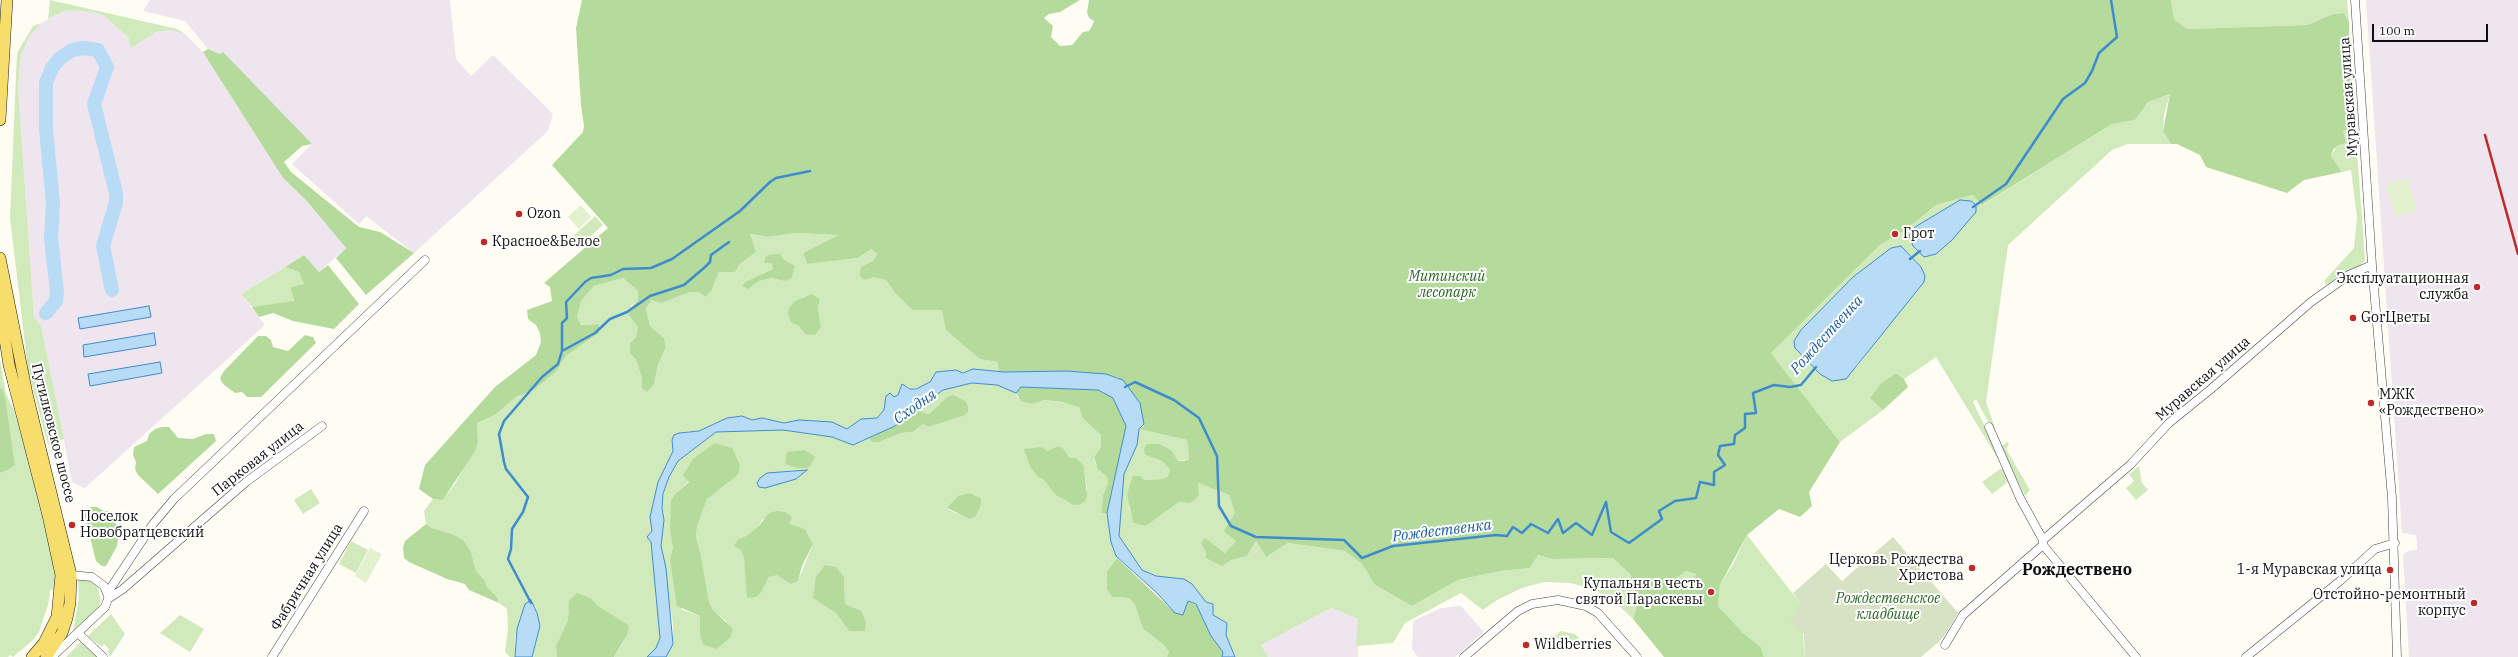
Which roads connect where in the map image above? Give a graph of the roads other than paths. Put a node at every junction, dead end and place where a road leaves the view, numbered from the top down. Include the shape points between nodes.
1 (7, 0) edge
2 (2355, 0) edge
3 (0, 120) edge
4 (0, 258) edge
5 (425, 260) dead end
6 (2372, 265) junction
7 (0, 274) edge
8 (322, 426) dead end
9 (1989, 427) dead end
10 (364, 511) dead end
11 (2043, 543) junction
12 (2395, 543) junction
13 (71, 575) junction
14 (61, 588) junction
15 (108, 596) junction
16 (78, 633) junction
17 (1945, 645) dead end
18 (2394, 656) edge
19 (32, 657) edge
20 (46, 657) edge
21 (52, 657) edge
22 (104, 657) edge
23 (272, 657) edge
24 (1464, 657) edge
25 (1637, 657) edge
26 (2136, 657) edge
27 (2246, 657) edge

1 - 3 main road
2 - 6 street, Муравская улица
4 - 13 main road, Путилковское шоссе via 27,394
5 - 15 street via 174,499 153,524
6 - 11 street, Муравская улица via 2349,275 2311,302 2169,423 2130,465
6 - 12 street, Муравская улица
7 - 14 main road, Путилковское шоссе via 9,365 52,529
8 - 15 street, Парковая улица via 246,482 123,589
9 - 11 street
10 - 23 street, Фабричная улица
11 - 17 street via 1963,615
11 - 26 street
12 - 18 street, Муравская улица
12 - 27 street via 2375,549
13 - 14 street via 63,581
13 - 15 street via 92,577 104,586
13 - 20 main road, Путилковское шоссе via 67,618 62,633
14 - 19 main road, Путилковское шоссе via 52,630
15 - 16 street, Парковая улица via 105,607
16 - 21 street, Парковая улица
16 - 22 street
24 - 25 street via 1518,611 1532,604 1558,600 1580,604 1598,613

